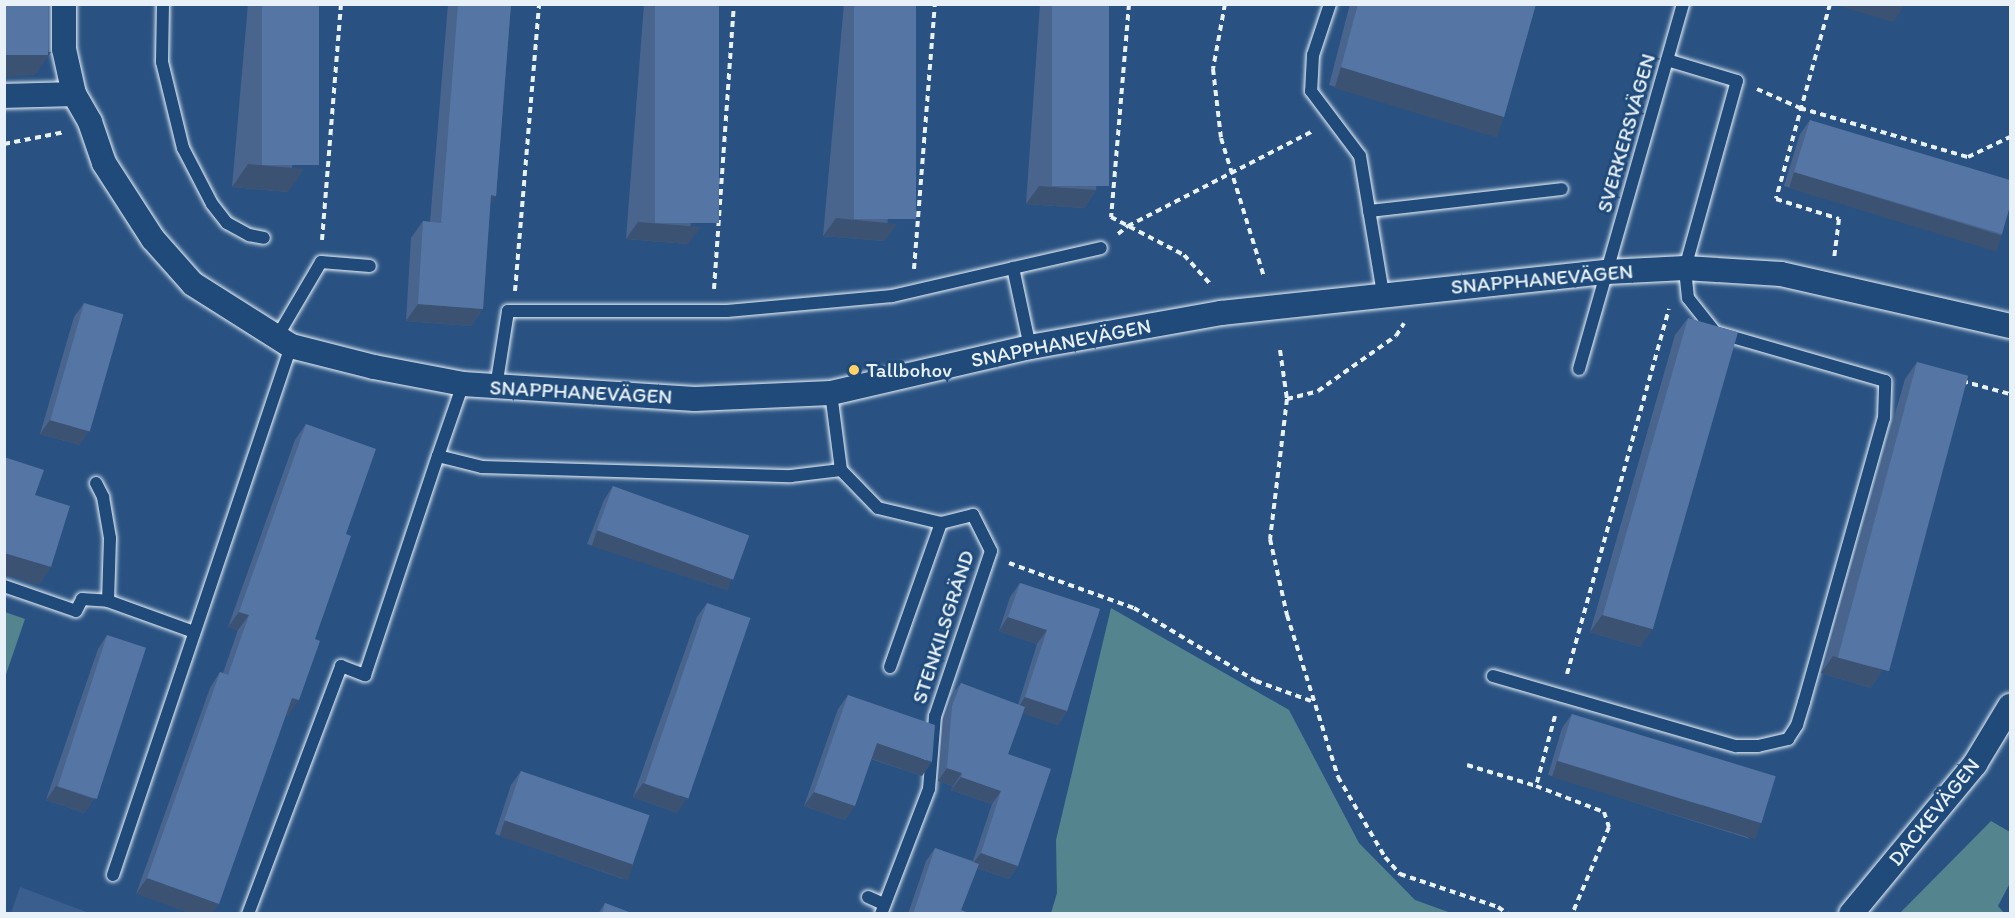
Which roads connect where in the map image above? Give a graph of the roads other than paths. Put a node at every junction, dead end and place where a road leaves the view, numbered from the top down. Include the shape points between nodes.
1 (64, 4) edge
2 (163, 4) edge
3 (1330, 4) edge
4 (1683, 4) edge
5 (1667, 60) junction
6 (74, 94) junction
7 (4, 96) edge
8 (1562, 189) dead end
9 (1369, 211) junction
10 (264, 237) dead end
11 (1101, 248) road end
12 (370, 266) dead end
13 (1013, 268) junction
14 (1685, 268) junction
15 (1607, 272) junction
16 (1383, 294) junction
17 (2010, 326) edge
18 (284, 342) junction
19 (1029, 347) junction
20 (1579, 369) dead end
21 (463, 384) junction
22 (496, 387) junction
23 (831, 393) junction
24 (438, 456) junction
25 (841, 470) junction
26 (96, 483) dead end
27 (941, 523) junction
28 (4, 586) edge
29 (108, 601) junction
30 (194, 632) junction
31 (890, 667) dead end
32 (1492, 676) dead end
33 (2010, 706) edge
34 (113, 875) dead end
35 (868, 897) dead end
36 (883, 909) edge
37 (248, 914) edge
38 (1851, 914) edge

1 - 6 street, SNAPPHANEVÄGEN via 64,49
2 - 10 lane via 162,62 183,147 212,204 227,223 249,235
3 - 9 lane via 1313,55 1311,91 1360,156
4 - 5 lane, SVERKERSVÄGEN
5 - 14 lane via 1737,81
5 - 15 lane, SVERKERSVÄGEN
6 - 7 street
6 - 18 street, SNAPPHANEVÄGEN via 90,122 104,163 153,239 193,284
8 - 9 lane
9 - 16 lane
11 - 13 lane
12 - 18 lane via 321,262
13 - 19 lane
13 - 22 lane via 892,296 714,311 508,311
14 - 15 street, SNAPPHANEVÄGEN
14 - 17 street, SNAPPHANEVÄGEN via 1781,274
14 - 32 lane via 1688,298 1715,332 1885,381 1884,418 1797,725 1788,739 1736,746
15 - 16 street, SNAPPHANEVÄGEN
15 - 20 lane, SVERKERSVÄGEN
16 - 19 street, SNAPPHANEVÄGEN via 1221,313
18 - 21 street, SNAPPHANEVÄGEN via 374,367
18 - 30 lane
19 - 23 street, SNAPPHANEVÄGEN
21 - 22 street, SNAPPHANEVÄGEN
21 - 24 lane
22 - 23 street, SNAPPHANEVÄGEN via 695,399
23 - 25 lane
24 - 25 lane via 494,468 791,476
24 - 37 lane via 365,675 340,666
25 - 27 lane, STENKILSGRÄND via 878,508
26 - 29 lane via 103,497 110,538
27 - 31 lane
27 - 36 lane, STENKILSGRÄND via 974,515 991,551 935,716 929,789
28 - 29 lane via 76,611 82,598
29 - 30 lane
30 - 34 lane
33 - 38 street, DACKEVÄGEN via 1975,764
35 - 36 lane

